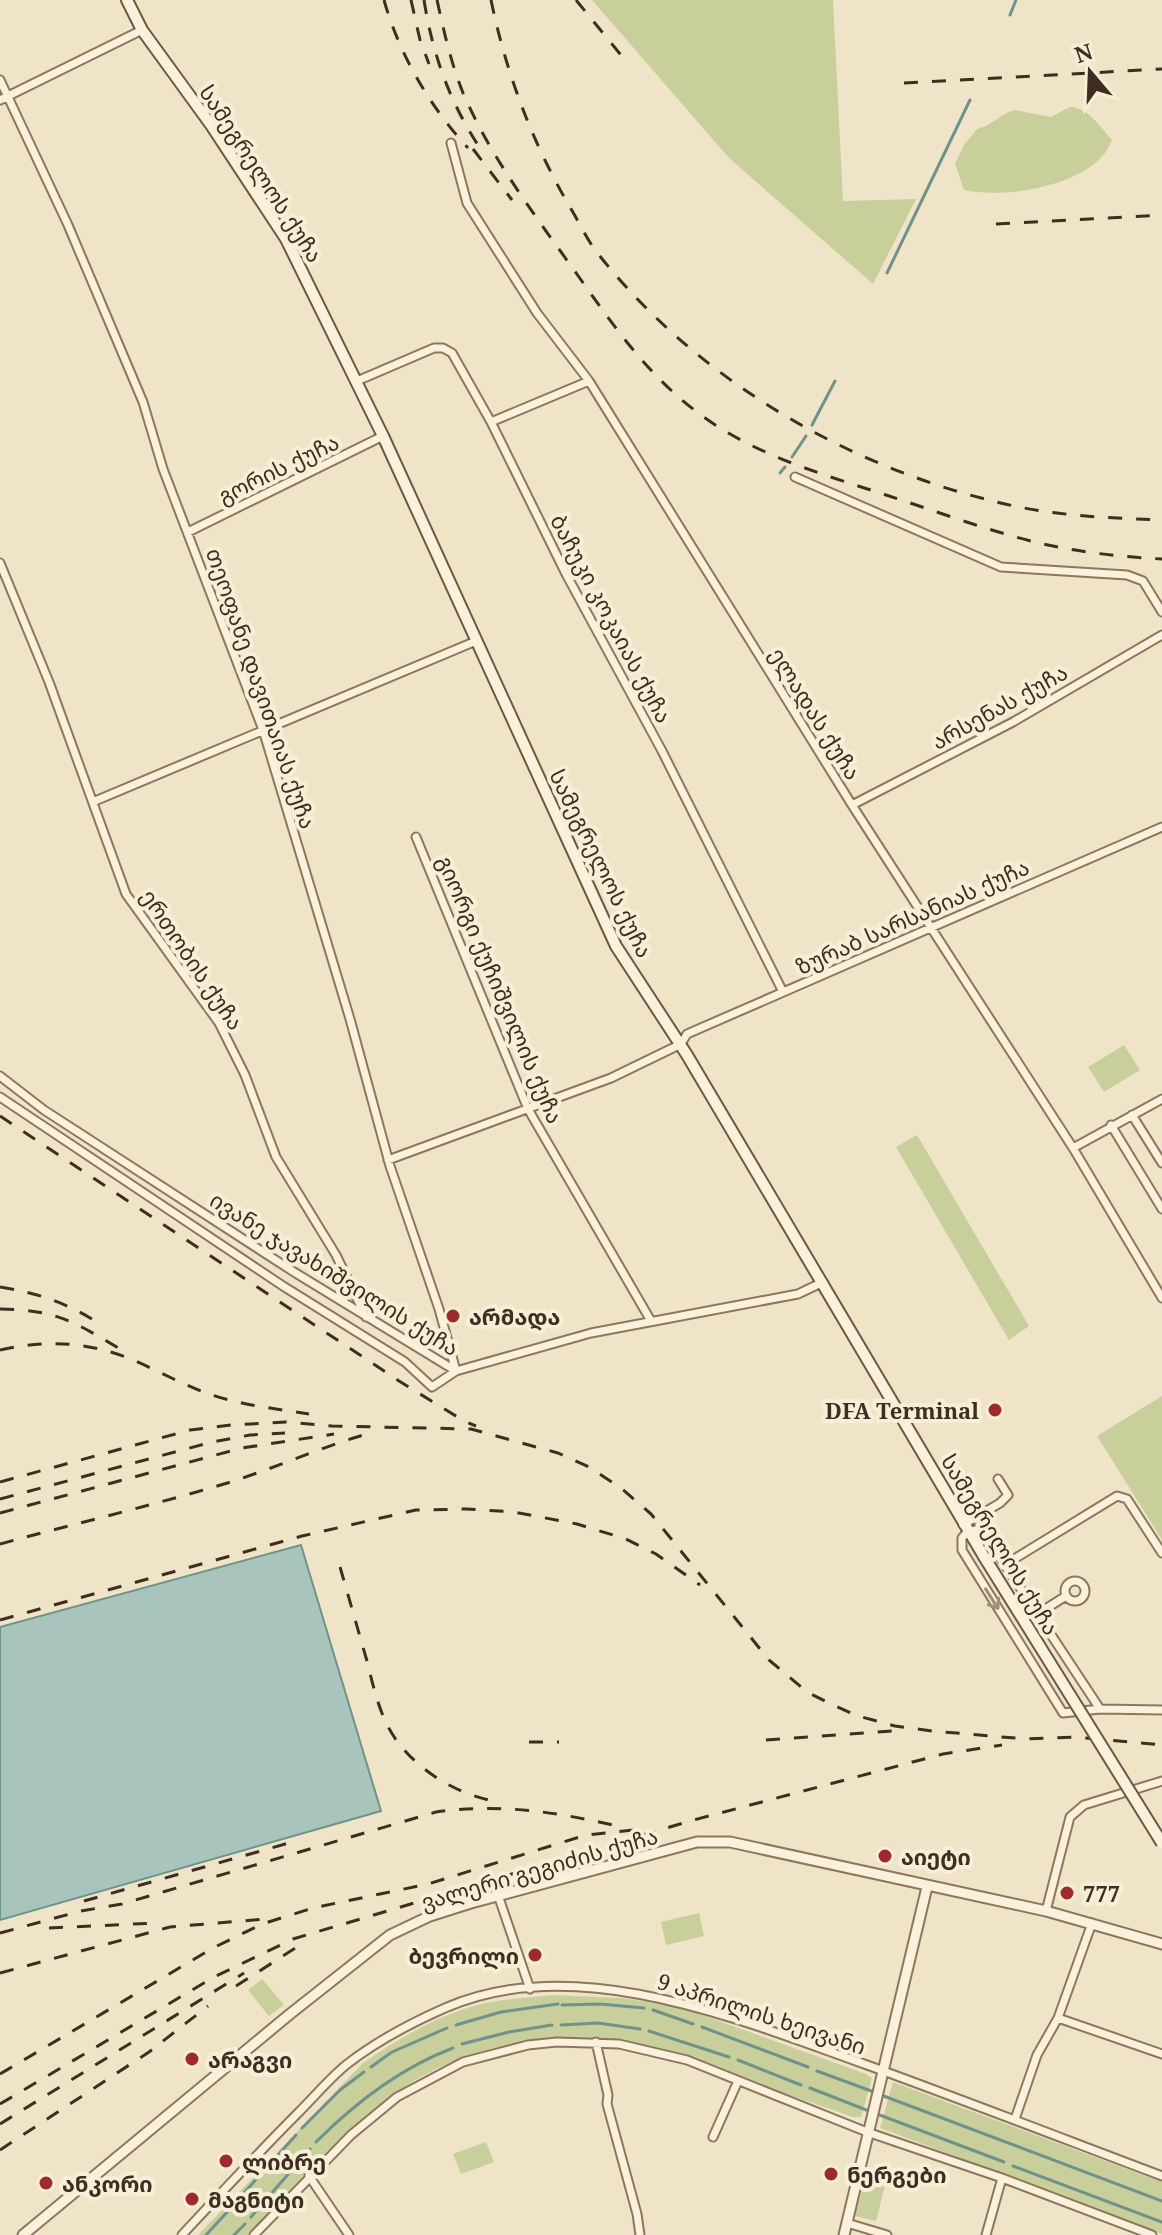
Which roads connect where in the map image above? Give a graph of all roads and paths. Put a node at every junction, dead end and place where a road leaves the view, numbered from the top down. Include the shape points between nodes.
1 (127, 0) edge
2 (142, 30) junction
3 (0, 80) edge
4 (9, 96) junction
5 (0, 100) edge
6 (451, 143) dead end
7 (357, 381) junction
8 (589, 381) junction
9 (491, 422) junction
10 (383, 436) junction
11 (795, 477) dead end
12 (188, 532) junction
13 (0, 563) edge
14 (1162, 612) edge
15 (1162, 635) edge
16 (476, 641) junction
17 (263, 730) junction
18 (95, 801) junction
19 (852, 805) junction
20 (1162, 827) edge
21 (416, 837) dead end
22 (930, 927) junction
23 (783, 992) junction
24 (681, 1044) junction
25 (0, 1076) edge
26 (0, 1097) edge
27 (1162, 1099) edge
28 (528, 1109) junction
29 (1132, 1115) junction
30 (1111, 1125) junction
31 (1073, 1148) junction
32 (388, 1160) junction
33 (1162, 1163) edge
34 (1162, 1209) edge
35 (823, 1282) junction
36 (1161, 1296) edge
37 (366, 1317) junction
38 (651, 1321) junction
39 (456, 1371) junction
40 (998, 1479) dead end
41 (965, 1528) junction
42 (1162, 1553) edge
43 (1006, 1564) junction
44 (1066, 1596) dead end
45 (1039, 1613) junction
46 (1100, 1709) junction
47 (1162, 1710) edge
48 (1162, 1781) edge
49 (1162, 1843) edge
50 (927, 1887) junction
51 (498, 1895) junction
52 (1046, 1911) junction
53 (1092, 1923) junction
54 (1162, 1944) edge
55 (530, 1989) junction
56 (1058, 2018) junction
57 (596, 2042) junction
58 (1162, 2054) edge
59 (883, 2071) junction
60 (738, 2081) junction
61 (1015, 2119) junction
62 (867, 2132) junction
63 (713, 2137) dead end
64 (309, 2176) junction
65 (1162, 2176) edge
66 (1002, 2178) junction
67 (847, 2223) junction
68 (23, 2235) edge
69 (182, 2235) edge
70 (254, 2235) edge
71 (349, 2235) edge
72 (640, 2235) edge
73 (844, 2235) edge
74 (887, 2235) edge
75 (986, 2235) edge
76 (1152, 2235) edge

1 - 2 main road, სამეგრელოს ქუჩა
2 - 4 street
2 - 7 main road, სამეგრელოს ქუჩა via 286,239
3 - 4 street, თეოფანე დავითაიას ქუჩა
4 - 5 street
4 - 12 street, თეოფანე დავითაიას ქუჩა via 143,402
6 - 8 street, ელადას ქუჩა via 467,203 537,313
7 - 9 street, ბაჩუკი კოკაიას ქუჩა via 443,348 452,353
7 - 10 main road, სამეგრელოს ქუჩა
8 - 9 street
8 - 19 street, ელადას ქუჩა
9 - 23 street, ბაჩუკი კოკაიას ქუჩა
10 - 12 street, გორის ქუჩა
10 - 16 main road, სამეგრელოს ქუჩა
11 - 14 street via 1001,567 1127,575 1143,581
12 - 17 street, თეოფანე დავითაიას ქუჩა
13 - 18 street, ერთობის ქუჩა
15 - 19 street, არსენას ქუჩა via 1013,722
16 - 17 street
16 - 24 main road, სამეგრელოს ქუჩა via 616,946
17 - 18 street
17 - 32 street, თეოფანე დავითაიას ქუჩა
18 - 37 street, ერთობის ქუჩა via 126,894 219,1023 276,1157 336,1255
19 - 22 street, ელადას ქუჩა
20 - 22 street, ზურაბ სარსანიას ქუჩა
21 - 28 street, გიორგი ქუჩიშვილის ქუჩა
22 - 23 street, ზურაბ სარსანიას ქუჩა
22 - 31 street, ელადას ქუჩა
23 - 24 street, ზურაბ სარსანიას ქუჩა via 687,1034
24 - 28 street, ზურაბ სარსანიას ქუჩა
24 - 35 main road, სამეგრელოს ქუჩა
25 - 37 street, ივანე ჯავახიშვილის ქუჩა via 44,1110
26 - 39 street via 405,1362 432,1387
27 - 29 street
28 - 32 street, ზურაბ სარსანიას ქუჩა
28 - 38 street, გიორგი ქუჩიშვილის ქუჩა
29 - 30 street
29 - 33 street
30 - 31 street
30 - 34 street
31 - 36 street, ელადას ქუჩა
32 - 39 street, თეოფანე დავითაიას ქუჩა
35 - 38 street, ივანე ჯავახიშვილის ქუჩა via 798,1294
35 - 41 main road, სამეგრელოს ქუჩა
37 - 39 street, ივანე ჯავახიშვილის ქუჩა
38 - 39 street, ივანე ჯავახიშვილის ქუჩა
40 - 41 street via 1008,1495
41 - 43 street via 983,1533
41 -> 46 street via 962,1550 1063,1713
41 - 49 main road, სამეგრელოს ქუჩა, bridge
42 - 43 street via 1127,1499 1117,1496
43 - 45 street
44 - 45 street
45 - 46 street
46 - 47 street
48 - 52 street via 1084,1805 1070,1817
50 - 51 street, ვალერი გეგიძის ქუჩა via 713,1841
50 - 52 street, ვალერი გეგიძის ქუჩა
50 - 59 street
51 - 55 street
51 - 68 street, ვალერი გეგიძის ქუჩა via 390,1935
52 - 53 street, ვალერი გეგიძის ქუჩა
53 - 54 street, ვალერი გეგიძის ქუჩა
53 - 56 street
55 - 59 street, 9 აპრილის ხეივანი via 622,1991 681,2002
55 - 69 street, 9 აპრილის ხეივანი via 464,2000 363,2053
56 - 58 street
56 - 61 street via 1037,2055
57 - 60 street via 658,2051
57 - 64 street via 528,2045 463,2062 397,2097
57 - 72 street
59 - 61 street, 9 აპრილის ხეივანი
59 - 62 street
60 - 62 street
60 - 63 street
61 - 65 street, 9 აპრილის ხეივანი
62 - 66 street
62 - 67 street
64 - 70 street
64 - 71 street
66 - 75 street
66 - 76 street
67 - 73 street
67 - 74 street

